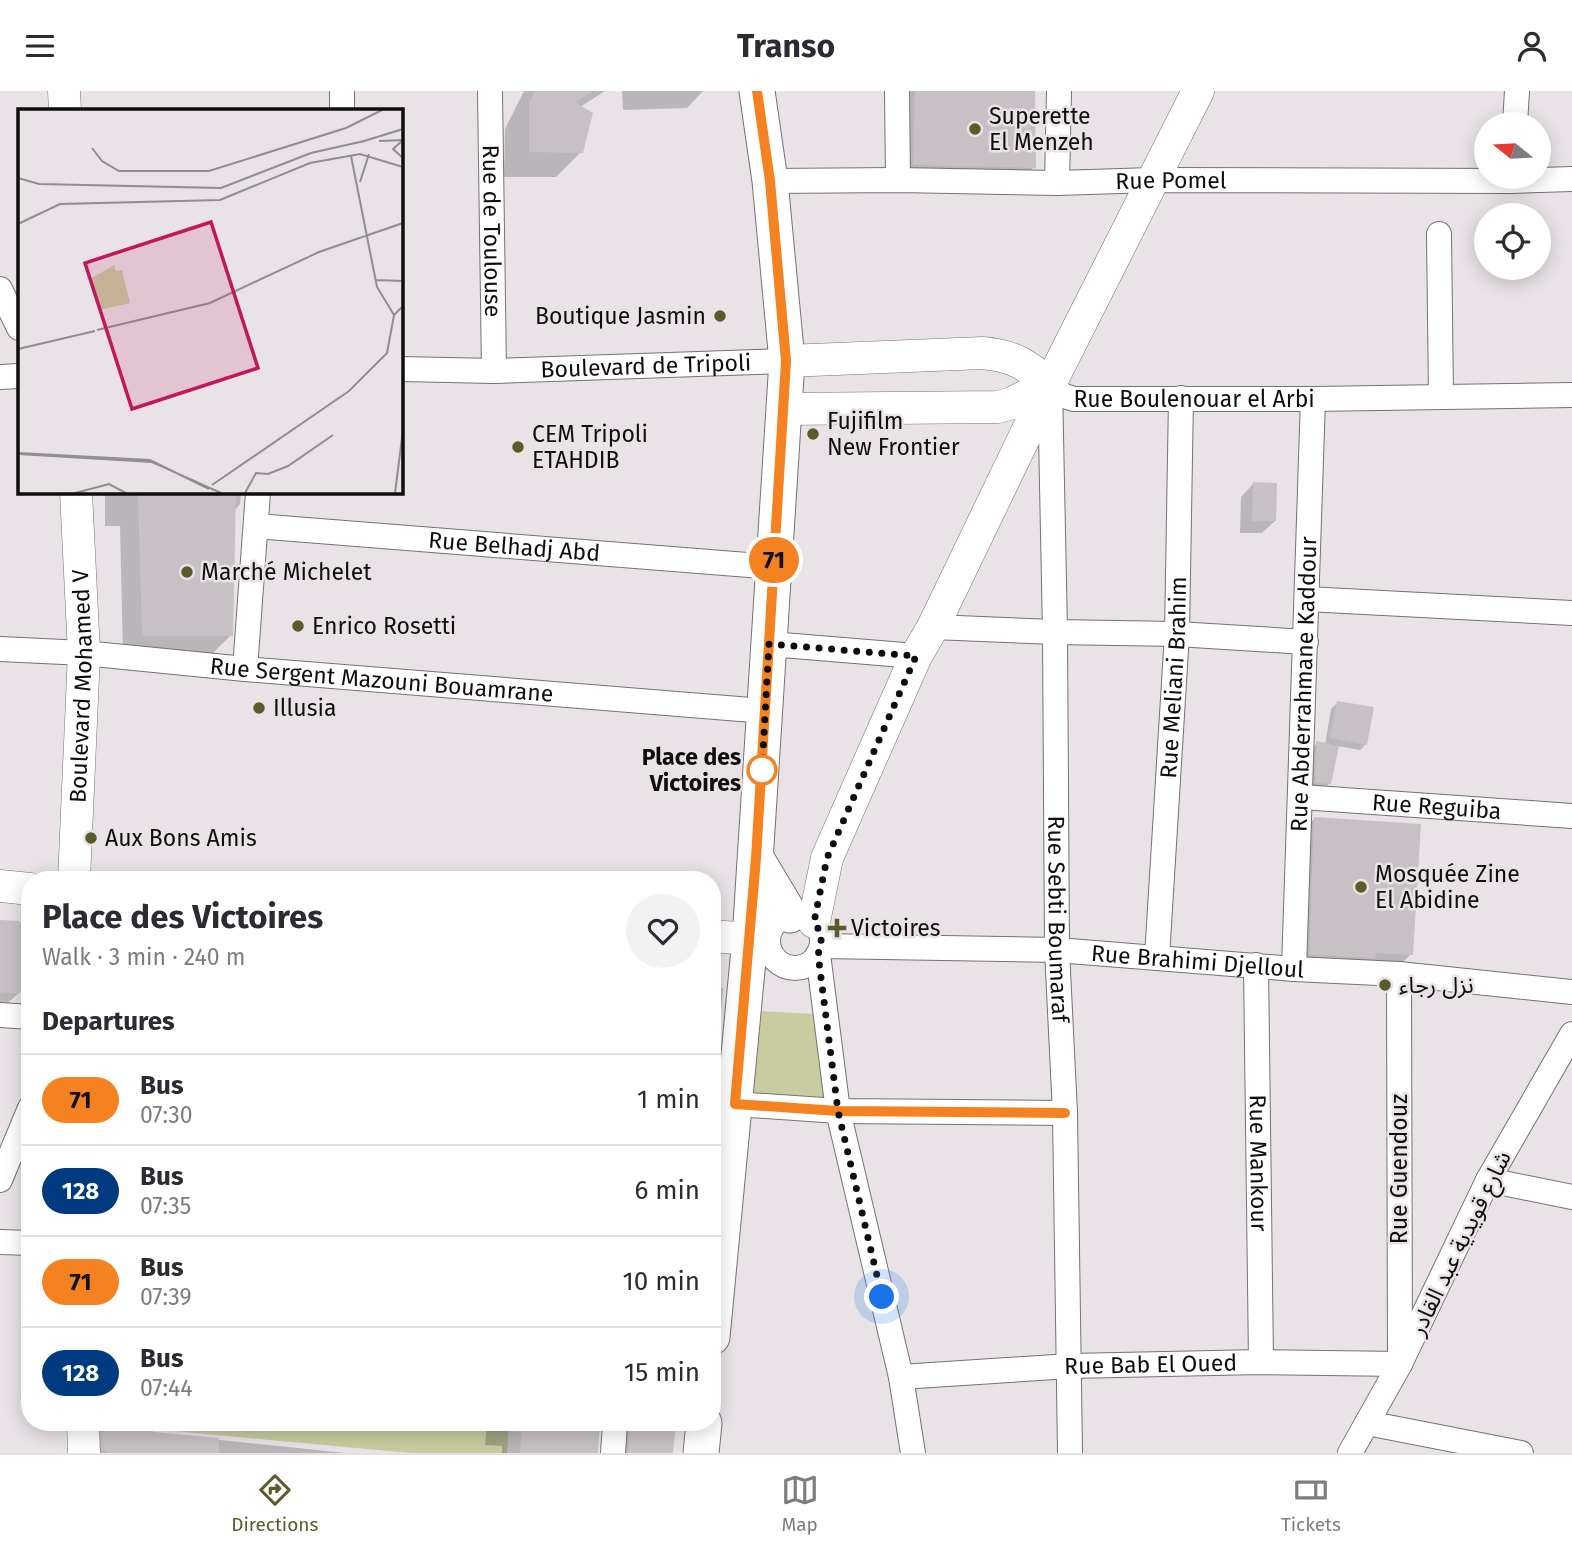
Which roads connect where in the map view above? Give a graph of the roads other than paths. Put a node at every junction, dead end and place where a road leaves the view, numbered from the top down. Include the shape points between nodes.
1 (64, 91) edge
2 (342, 91) edge
3 (490, 91) edge
4 (757, 91) edge
5 (897, 91) edge
6 (1059, 91) edge
7 (1198, 91) edge
8 (1517, 91) edge
9 (65, 109) edge
10 (342, 109) edge
11 (1516, 112) edge
12 (1474, 179) edge
13 (1551, 179) edge
14 (1572, 179) edge
15 (898, 180) junction
16 (1153, 180) junction
17 (770, 181) junction
18 (1057, 183) junction
19 (1439, 234) dead end
20 (0, 289) edge
21 (18, 326) edge
22 (786, 361) junction
23 (402, 369) edge
24 (494, 371) junction
25 (18, 376) edge
26 (0, 377) edge
27 (1050, 384) junction
28 (1572, 395) edge
29 (1441, 397) junction
30 (1181, 398) junction
31 (1313, 399) junction
32 (784, 409) junction
33 (76, 493) edge
34 (258, 493) edge
35 (256, 526) junction
36 (774, 567) junction
37 (1307, 599) junction
38 (1572, 613) edge
39 (933, 627) junction
40 (1055, 632) junction
41 (1177, 634) junction
42 (1306, 642) junction
43 (769, 644) junction
44 (0, 649) edge
45 (84, 653) junction
46 (916, 656) junction
47 (245, 669) junction
48 (765, 711) junction
49 (1301, 797) junction
50 (1572, 816) edge
51 (756, 858) junction
52 (74, 871) edge
53 (0, 886) edge
54 (21, 888) edge
55 (811, 934) junction
56 (721, 938) edge
57 (762, 948) junction
58 (1057, 950) junction
59 (1157, 957) junction
60 (1256, 965) junction
61 (1294, 969) junction
62 (1399, 974) junction
63 (1572, 992) edge
64 (0, 1015) edge
65 (21, 1016) edge
66 (1572, 1034) edge
67 (728, 1087) edge
68 (838, 1111) junction
69 (1065, 1113) junction
70 (21, 1130) edge
71 (0, 1180) edge
72 (1488, 1180) junction
73 (721, 1196) edge
74 (1572, 1197) edge
75 (0, 1241) edge
76 (21, 1242) edge
77 (1261, 1362) junction
78 (1400, 1364) junction
79 (1070, 1366) junction
80 (901, 1377) junction
81 (1367, 1423) junction
82 (83, 1431) edge
83 (614, 1431) edge
84 (703, 1431) edge
85 (1473, 1449) edge
86 (84, 1453) edge
87 (612, 1453) edge
88 (701, 1453) edge
89 (912, 1453) edge
90 (1070, 1453) edge
91 (1350, 1453) edge
92 (1521, 1453) edge

1 - 9 street
2 - 10 street
3 - 24 street, Rue de Toulouse
4 - 17 main road
5 - 15 street
6 - 18 street
7 - 16 street
8 - 11 street
12 - 16 street, Rue Pomel
13 - 14 street, Rue Pomel
15 - 17 street, Rue Pomel
15 - 18 street, Rue Pomel
16 - 18 street, Rue Pomel
16 - 27 street
17 - 22 main road
19 - 29 street
20 - 21 street
22 - 24 street, Boulevard de Tripoli
22 - 27 street, Boulevard de Tripoli via 983,353 1026,365
22 - 32 main road
23 - 24 street, Boulevard de Tripoli
25 - 26 street
27 - 30 street, Rue Boulenouar el Arbi via 1074,399
27 - 32 street, Rue Boulenouar el Arbi via 998,407
27 - 39 street
27 - 40 street, Rue Sebti Boumaraf
28 - 29 street, Rue Boulenouar el Arbi
29 - 31 street, Rue Boulenouar el Arbi
30 - 31 street, Rue Boulenouar el Arbi
30 - 41 street, Rue Meliani Brahim
31 - 37 street, Rue Abderrahmane Kaddour
32 - 36 main road
33 - 45 street, Boulevard Mohamed V
34 - 35 street
35 - 36 street, Rue Belhadj Abd
35 - 47 street
36 - 43 main road
37 - 38 street
37 - 42 street, Rue Abderrahmane Kaddour
39 - 40 street
39 - 46 street
40 - 41 street
40 - 58 street, Rue Sebti Boumaraf
41 - 42 street
41 - 59 street, Rue Meliani Brahim
42 - 49 street, Rue Abderrahmane Kaddour
43 - 46 street
43 - 48 main road
44 - 45 street, Rue Sergent Mazouni Bouamrane
45 - 47 street, Rue Sergent Mazouni Bouamrane
45 - 52 street, Boulevard Mohamed V
46 - 55 street via 827,858
47 - 48 street, Rue Sergent Mazouni Bouamrane
48 - 51 main road
49 - 50 street, Rue Reguiba
49 - 61 street, Rue Abderrahmane Kaddour
51 - 55 main road
51 - 57 main road
53 - 54 street
55 - 57 street via 781,918 770,931 770,949
55 - 57 street via 813,961 805,966 788,967
55 - 58 street, Rue Brahimi Djelloul
55 - 68 street
56 - 57 street
57 - 67 main road via 746,997
58 - 59 street, Rue Brahimi Djelloul
58 - 69 street, Rue Sebti Boumaraf
59 - 60 street, Rue Brahimi Djelloul
60 - 61 street, Rue Brahimi Djelloul
60 - 77 street, Rue Mankour
61 - 62 street, Rue Brahimi Djelloul
62 - 63 street, Rue Brahimi Djelloul
62 - 78 street, Rue Guendouz
64 - 65 street
66 - 72 street, شارع قويدية عبد القادر
67 - 68 street
67 - 73 main road
68 - 69 street
68 - 80 street
69 - 79 street, Rue Sebti Boumaraf
70 - 71 street
72 - 74 street
72 - 78 street, شارع قويدية عبد القادر
75 - 76 street
77 - 78 street, Rue Bab El Oued
77 - 79 street, Rue Bab El Oued
78 - 81 street, شارع قويدية عبد القادر
79 - 80 street, Rue Bab El Oued
79 - 90 street, Rue Sebti Boumaraf
80 - 89 street
81 - 85 street
81 - 91 street, شارع قويدية عبد القادر
82 - 86 street
83 - 87 street
84 - 88 main road
85 - 92 street

